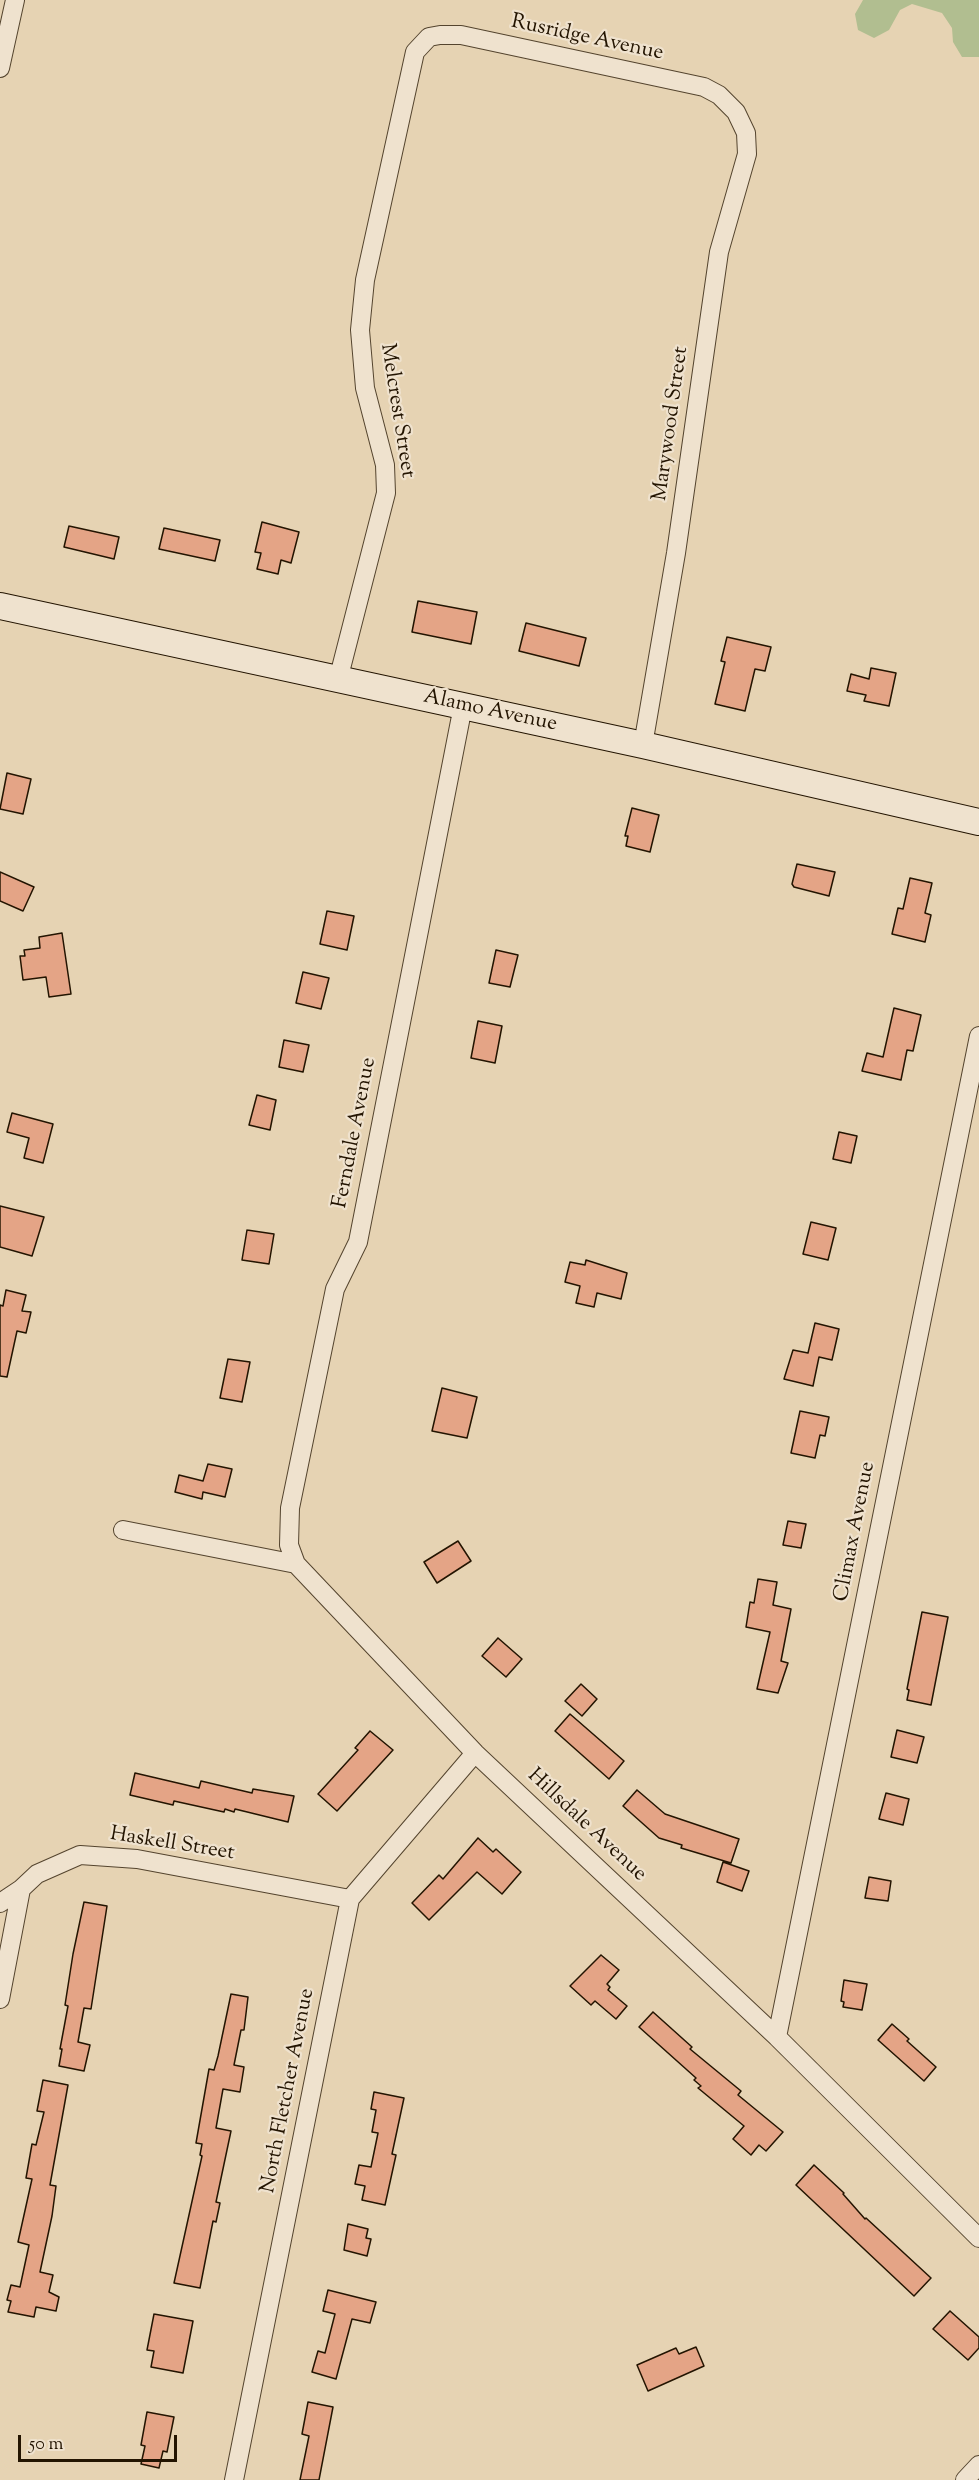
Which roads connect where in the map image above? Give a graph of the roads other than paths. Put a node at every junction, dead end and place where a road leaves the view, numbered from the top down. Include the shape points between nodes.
1 (15, 0) edge
2 (421, 44) joint
3 (0, 68) edge
4 (736, 112) joint
5 (0, 606) edge
6 (338, 680) junction
7 (464, 706) junction
8 (643, 745) junction
9 (979, 822) edge
10 (979, 1036) edge
11 (123, 1530) dead end
12 (296, 1564) junction
13 (475, 1753) junction
14 (21, 1889) junction
15 (350, 1899) junction
16 (0, 1903) edge
17 (0, 1999) edge
18 (777, 2037) junction
19 (979, 2238) edge
20 (979, 2464) edge
21 (234, 2480) edge
22 (965, 2480) edge

1 - 3 street
2 - 4 street, Rusridge Avenue via 440,34 461,35 704,87
2 - 6 street, Melcrest Street via 411,61 365,280 360,330 365,388 385,465 386,493
4 - 8 street, Marywood Street via 746,133 747,154 720,252 678,542
5 - 6 street, Alamo Avenue
6 - 7 street, Alamo Avenue
7 - 8 street, Alamo Avenue
7 - 12 street, Ferndale Avenue via 358,1242 335,1289 290,1508 289,1545
8 - 9 street, Alamo Avenue
10 - 18 street, Climax Avenue
11 - 12 street
12 - 13 street, Hillsdale Avenue
13 - 15 street, North Fletcher Avenue
13 - 18 street, Hillsdale Avenue
14 - 15 street, Haskell Street via 37,1874 80,1855 137,1859
14 - 16 street, Haskell Street
14 - 17 street
15 - 21 street, North Fletcher Avenue
18 - 19 street, Hillsdale Avenue
20 - 22 street

